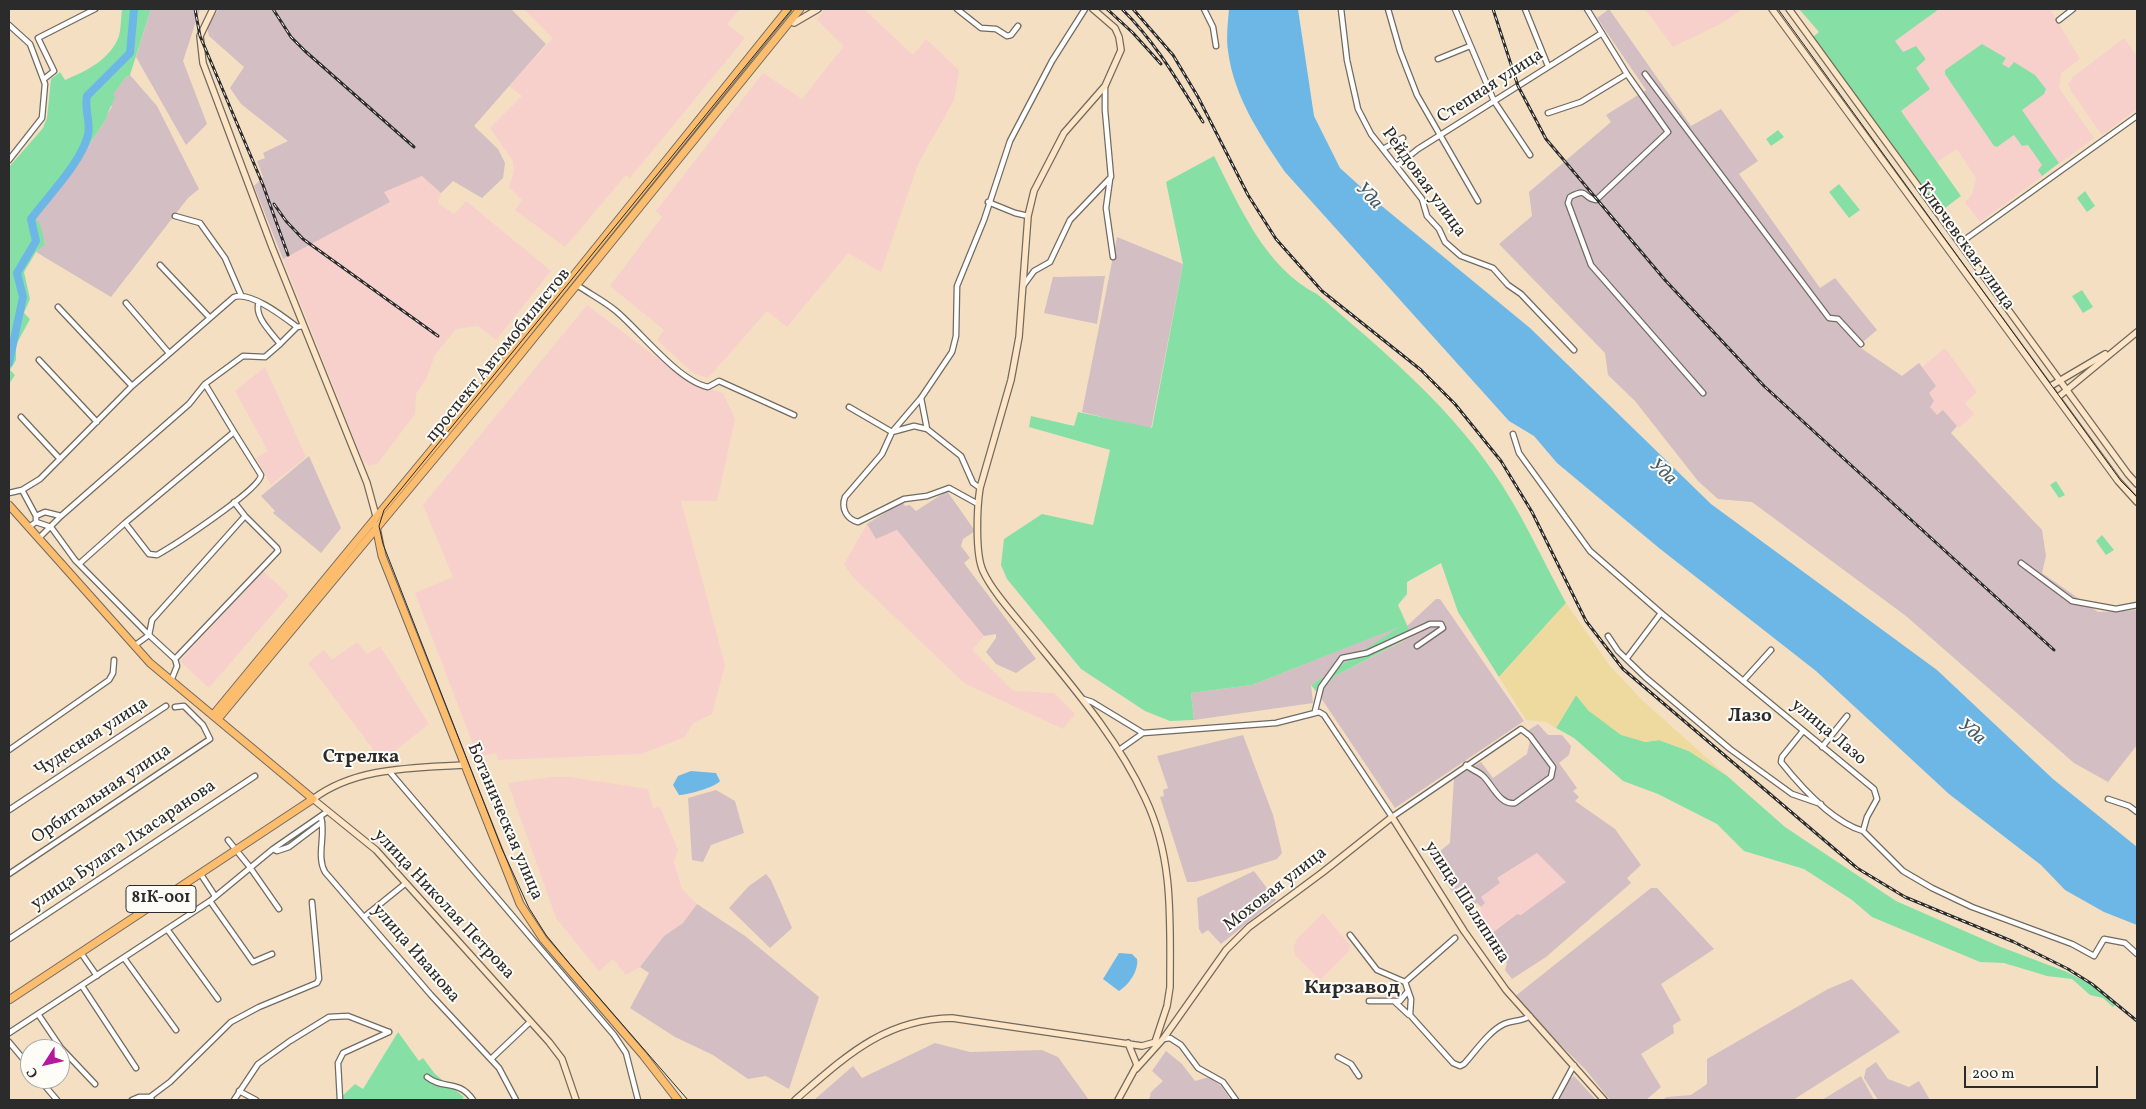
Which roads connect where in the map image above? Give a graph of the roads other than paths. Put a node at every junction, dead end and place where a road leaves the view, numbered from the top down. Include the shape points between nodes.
1 (95, 9) edge
2 (213, 9) edge
3 (788, 9) edge
4 (800, 9) edge
5 (818, 9) edge
6 (957, 9) edge
7 (1085, 9) edge
8 (1092, 9) edge
9 (1204, 9) edge
10 (1341, 9) edge
11 (1388, 9) edge
12 (1455, 9) edge
13 (1525, 9) edge
14 (1587, 9) edge
15 (1772, 9) edge
16 (1789, 9) edge
17 (2073, 9) edge
18 (791, 20) junction
19 (2059, 20) dead end
20 (9, 25) edge
21 (1018, 26) dead end
22 (1602, 33) junction
23 (1216, 46) dead end
24 (1470, 46) junction
25 (1438, 59) dead end
26 (1548, 66) junction
27 (1626, 74) junction
28 (1645, 74) dead end
29 (44, 79) junction
30 (1842, 82) junction
31 (1105, 86) junction
32 (1831, 90) junction
33 (1494, 101) junction
34 (1548, 113) dead end
35 (2137, 116) edge
36 (1440, 136) junction
37 (1403, 138) dead end
38 (1383, 149) junction
39 (1530, 155) dead end
40 (9, 160) edge
41 (1397, 166) junction
42 (1110, 177) junction
43 (1478, 201) dead end
44 (988, 202) junction
45 (174, 216) dead end
46 (1028, 216) junction
47 (1960, 243) junction
48 (1113, 257) dead end
49 (160, 265) dead end
50 (577, 285) junction
51 (1021, 288) junction
52 (241, 295) junction
53 (259, 302) junction
54 (126, 303) dead end
55 (58, 306) dead end
56 (210, 318) junction
57 (300, 326) junction
58 (2137, 332) edge
59 (280, 344) junction
60 (1860, 344) dead end
61 (2116, 348) junction
62 (1574, 350) dead end
63 (169, 353) junction
64 (39, 360) dead end
65 (2060, 380) junction
66 (205, 384) junction
67 (132, 386) junction
68 (2049, 387) junction
69 (2068, 390) junction
70 (1703, 393) dead end
71 (921, 398) junction
72 (2057, 398) junction
73 (849, 407) dead end
74 (794, 415) dead end
75 (21, 417) dead end
76 (97, 422) junction
77 (927, 429) junction
78 (234, 432) junction
79 (892, 432) junction
80 (1513, 434) dead end
81 (60, 460) junction
82 (2137, 484) edge
83 (980, 488) junction
84 (22, 490) junction
85 (9, 493) edge
86 (234, 502) junction
87 (2137, 502) edge
88 (978, 504) junction
89 (9, 505) edge
90 (36, 516) junction
91 (61, 516) junction
92 (244, 516) junction
93 (376, 516) junction
94 (36, 522) junction
95 (125, 522) junction
96 (29, 527) junction
97 (51, 527) junction
98 (376, 529) junction
99 (39, 538) junction
100 (2021, 563) dead end
101 (79, 564) junction
102 (2137, 605) edge
103 (1661, 613) junction
104 (149, 635) junction
105 (1608, 636) dead end
106 (134, 646) junction
107 (1417, 646) dead end
108 (1771, 650) dead end
109 (176, 658) junction
110 (1627, 658) junction
111 (114, 660) dead end
112 (171, 681) junction
113 (1743, 681) junction
114 (1084, 699) junction
115 (166, 706) dead end
116 (175, 707) dead end
117 (1317, 712) junction
118 (1847, 716) dead end
119 (216, 717) junction
120 (1803, 731) junction
121 (1143, 733) junction
122 (1822, 747) junction
123 (9, 750) edge
124 (1119, 750) junction
125 (463, 765) junction
126 (1466, 765) junction
127 (389, 771) junction
128 (255, 776) dead end
129 (313, 799) junction
130 (2108, 799) dead end
131 (1821, 804) junction
132 (9, 810) edge
133 (328, 811) junction
134 (2137, 812) edge
135 (321, 816) junction
136 (1392, 817) junction
137 (322, 822) junction
138 (1863, 831) junction
139 (228, 840) dead end
140 (273, 849) junction
141 (234, 850) junction
142 (249, 866) junction
143 (200, 873) junction
144 (9, 874) edge
145 (406, 883) junction
146 (215, 896) junction
147 (210, 901) junction
148 (312, 902) dead end
149 (279, 909) dead end
150 (364, 917) junction
151 (167, 929) junction
152 (1350, 935) dead end
153 (1455, 938) dead end
154 (9, 939) edge
155 (81, 953) junction
156 (272, 954) dead end
157 (2137, 954) edge
158 (124, 958) junction
159 (97, 976) junction
160 (1405, 982) junction
161 (82, 986) junction
162 (218, 999) dead end
163 (9, 1000) edge
164 (1369, 1001) dead end
165 (1395, 1002) junction
166 (38, 1014) junction
167 (1410, 1015) junction
168 (1530, 1016) junction
169 (530, 1022) junction
170 (176, 1030) dead end
171 (9, 1033) edge
172 (1163, 1039) junction
173 (9, 1042) edge
174 (1128, 1042) junction
175 (1155, 1042) junction
176 (20, 1055) edge
177 (1338, 1057) dead end
178 (491, 1059) junction
179 (1574, 1065) junction
180 (136, 1068) dead end
181 (1136, 1069) junction
182 (1359, 1076) dead end
183 (427, 1077) dead end
184 (95, 1084) dead end
185 (48, 1089) edge
186 (239, 1092) junction
187 (151, 1098) edge
188 (57, 1100) edge
189 (132, 1100) edge
190 (234, 1100) edge
191 (256, 1100) edge
192 (340, 1100) edge
193 (473, 1100) edge
194 (516, 1100) edge
195 (576, 1100) edge
196 (638, 1100) edge
197 (678, 1100) edge
198 (795, 1100) edge
199 (1118, 1100) edge
200 (1236, 1100) edge
201 (1556, 1100) edge
202 (1604, 1100) edge

1 - 29 street via 38,38 54,70
2 - 57 street via 200,36 203,63
3 - 93 main road, проспект Автомобилистов
4 - 18 main road, проспект Автомобилистов
5 - 18 street via 794,23
6 - 21 street via 981,28 996,29 1007,36
7 - 44 street via 1052,61 1010,141
8 - 31 street via 1115,28 1119,36 1121,50
9 - 23 street via 1213,27
10 - 38 street, Рейдовая улица via 1347,60 1358,109 1366,127
11 - 36 street via 1417,95
12 - 24 street
13 - 26 street
14 - 22 street
15 - 32 street, Ключевская улица
16 - 30 street, Ключевская улица
17 - 19 street
18 - 50 main road, проспект Автомобилистов
20 - 29 street via 30,44
22 - 26 street, Степная улица
22 - 27 street
24 - 25 street
24 - 33 street
26 - 33 street, Степная улица
27 - 34 street via 1581,102
27 - 70 street via 1668,132 1596,200 1582,192 1568,199 1591,265
28 - 60 street via 1829,318 1838,319
29 - 40 street via 42,118
30 - 32 street
30 - 47 street, Ключевская улица
31 - 42 street
31 - 46 street via 1064,133 1034,191
32 - 68 street, Ключевская улица
33 - 36 street, Степная улица
33 - 39 street
35 - 47 street
36 - 41 street, Степная улица
36 - 43 street
37 - 38 street
38 - 41 street, Рейдовая улица
41 - 62 street, Рейдовая улица via 1422,199 1427,216 1445,242 1461,256 1493,268
42 - 48 street via 1106,208
42 - 51 street via 1070,220 1050,262 1034,271
44 - 46 street
44 - 71 street via 957,286 956,336 952,352
45 - 52 street via 200,223 225,258
46 - 51 street
47 - 65 street, Ключевская улица
49 - 56 street
50 - 74 street via 616,311 696,383 708,386 719,381
50 - 98 main road, проспект Автомобилистов
51 - 83 street via 1019,337 1011,380
52 - 53 street
52 - 56 street via 234,297
53 - 57 street
53 - 59 street via 258,314
54 - 63 street
55 - 67 street
56 - 63 street
57 - 59 street
57 - 93 street via 367,483
58 - 61 street
59 - 66 street via 265,357 243,356
61 - 65 street
61 - 69 street
63 - 67 street
64 - 76 street
65 - 68 street
65 - 69 street, Ключевская улица
66 - 78 street
66 - 91 street via 189,404
67 - 76 street
68 - 72 street, Ключевская улица
69 - 72 street
69 - 82 street, Ключевская улица
71 - 77 street
71 - 79 street
72 - 87 street, Ключевская улица
73 - 79 street
75 - 81 street
76 - 81 street
77 - 79 street via 914,426
77 - 83 street via 960,456 973,483
78 - 86 street via 261,475 261,479
78 - 95 street
79 - 88 street via 882,454 845,497 844,508 850,519 861,521 904,499 927,496 949,488
80 - 103 street, улица Лазо via 1519,453 1576,535
81 - 84 street via 40,479
83 - 88 street
84 - 85 street
84 - 90 street
86 - 92 street
86 - 95 street via 157,555 149,554
88 - 114 street via 979,558 983,572
89 - 96 main road, улица Николая Петрова
90 - 91 street via 45,512
90 - 94 street
91 - 97 street
92 - 104 street via 196,574 154,617
92 - 109 street via 278,551
93 - 98 main road, Ботаническая улица
93 - 119 main road, проспект Автомобилистов
94 - 96 street
94 - 97 street
95 - 101 street
96 - 99 main road, улица Николая Петрова
97 - 99 street
97 - 101 street
98 - 119 main road, проспект Автомобилистов
98 - 125 main road, Ботаническая улица via 382,556
99 - 106 main road, улица Николая Петрова
100 - 102 street via 2072,601 2116,609
101 - 104 street
103 - 110 street
103 - 113 street, улица Лазо
104 - 106 street
104 - 109 street
105 - 110 street
106 - 112 main road, улица Николая Петрова
107 - 117 street via 1443,626 1438,622 1430,624 1367,653 1342,658 1321,687
108 - 113 street
109 - 112 street
110 - 131 street via 1730,749 1792,794
111 - 123 street via 109,680
112 - 119 main road, улица Николая Петрова
113 - 120 street, улица Лазо
114 - 121 street
114 - 124 street
115 - 132 street, Чудесная улица
116 - 144 street, Орбитальная улица via 184,706 202,725 210,740
117 - 121 street via 1276,723
117 - 136 street, улица Шаляпина via 1324,715
118 - 122 street
119 - 129 main road, улица Николая Петрова
120 - 122 street, улица Лазо
120 - 131 street via 1781,762
121 - 124 street
122 - 138 street, улица Лазо via 1877,793
124 - 175 street via 1146,798 1159,831 1168,870 1170,987
125 - 127 street
125 - 197 main road, Ботаническая улица via 516,896 533,925
126 - 126 street, Моховая улица via 1521,729 1553,764 1549,778 1510,804 1483,776
126 - 136 street, Моховая улица
127 - 129 street via 335,785
127 - 196 street via 620,1043 628,1060
128 - 154 street, улица Булата Лхасаранова
129 - 133 street, улица Николая Петрова
129 - 141 main road, 81К-001
130 - 134 street
131 - 138 street via 1851,827
133 - 135 street
133 - 145 street, улица Николая Петрова via 376,850
135 - 137 street, улица Иванова
135 - 140 street
136 - 168 street, улица Шаляпина via 1464,930 1506,990
136 - 172 street, Моховая улица via 1249,927 1226,950
137 - 140 street via 288,846 277,851
137 - 150 street, улица Иванова via 322,866
138 - 157 street via 1904,871 1966,905 2072,944 2094,956 2104,940 2125,943
139 - 141 street
140 - 142 street
141 - 142 street
141 - 143 main road, 81К-001
142 - 146 street
142 - 149 street
143 - 146 street
143 - 155 main road, 81К-001
145 - 150 street
145 - 169 street, улица Николая Петрова
146 - 147 street
147 - 151 street
147 - 156 street via 253,962
148 - 187 street via 317,983 231,1022
150 - 178 street, улица Иванова
151 - 158 street
151 - 162 street
152 - 160 street via 1377,970
153 - 160 street
155 - 159 street
155 - 163 main road, 81К-001
158 - 159 street
158 - 170 street
159 - 161 street
160 - 165 street via 1406,997
160 - 167 street via 1411,999
161 - 166 street
161 - 180 street
164 - 165 street
165 - 167 street
166 - 171 street
166 - 184 street via 61,1048
167 - 168 street via 1453,1063 1460,1066 1498,1027
168 - 179 street, улица Шаляпина
169 - 178 street
169 - 195 street, улица Николая Петрова via 559,1055
172 - 175 street
172 - 181 street, Моховая улица
172 - 200 street via 1170,1038 1181,1045 1198,1068 1223,1082
173 - 176 street
174 - 175 street via 1142,1046
174 - 181 street via 1137,1061
174 - 198 street via 952,1018 924,1020 897,1027 852,1051
177 - 182 street via 1351,1064
178 - 194 street, улица Иванова via 506,1078
179 - 201 street
179 - 202 street, улица Шаляпина
181 - 199 street, Моховая улица
183 - 193 street via 462,1087
185 - 188 street
186 - 190 street
186 - 191 street
186 - 192 street via 258,1064 290,1040 329,1017 342,1015 389,1032 341,1056 338,1063
187 - 189 street

